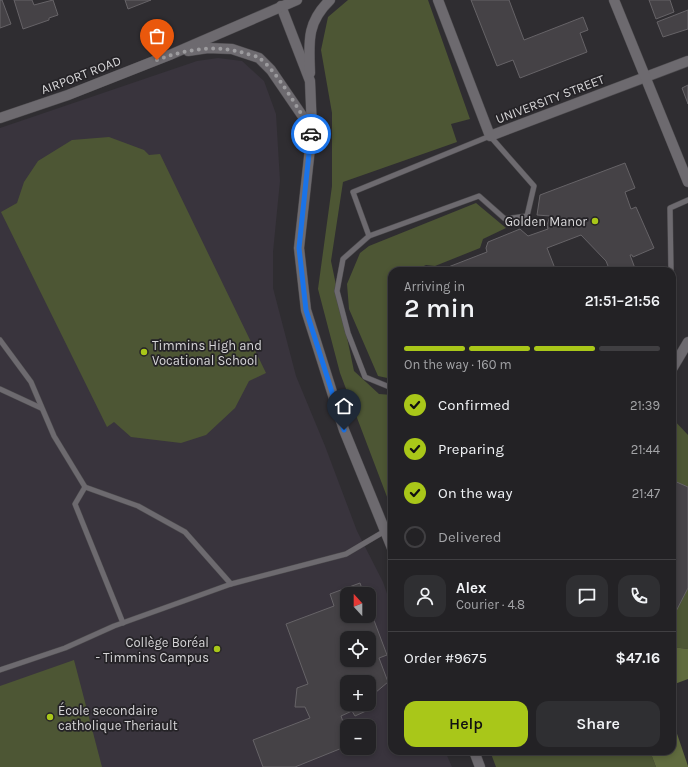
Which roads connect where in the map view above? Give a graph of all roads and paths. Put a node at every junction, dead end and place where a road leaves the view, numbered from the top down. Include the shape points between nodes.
1 (297, 0) edge
2 (330, 0) edge
3 (438, 0) edge
4 (614, 0) edge
5 (281, 6) junction
6 (172, 54) junction
7 (688, 61) edge
8 (644, 77) junction
9 (310, 81) junction
10 (0, 118) edge
11 (312, 130) junction
12 (490, 136) junction
13 (688, 182) edge
14 (688, 200) edge
15 (369, 236) junction
16 (671, 267) edge
17 (0, 340) edge
18 (688, 342) edge
19 (676, 363) edge
20 (388, 386) edge
21 (0, 389) edge
22 (41, 408) junction
23 (85, 486) junction
24 (385, 531) junction
25 (388, 538) edge
26 (231, 584) junction
27 (123, 622) junction
28 (0, 670) edge
29 (476, 755) edge
30 (480, 767) edge

1 - 5 main road, AIRPORT ROAD
2 - 9 main road via 314,20 309,40
3 - 12 main road, UNIVERSITY STREET
4 - 8 main road
5 - 6 main road, AIRPORT ROAD
5 - 9 main road
6 - 10 main road, AIRPORT ROAD via 68,95
6 - 11 main road via 208,48 232,49 259,58 280,83
7 - 8 main road, UNIVERSITY STREET
8 - 12 main road, UNIVERSITY STREET
8 - 13 main road
9 - 11 main road
11 - 24 main road via 299,248 306,310 344,430
12 - 15 lane via 353,192
12 - 15 lane via 534,186 527,216 504,219 479,196
14 - 16 lane via 670,208
15 - 20 lane via 343,259 337,291 348,333 365,377
17 - 22 lane via 31,382
18 - 19 main road
21 - 22 lane
22 - 23 lane via 54,436
23 - 26 lane via 138,506 185,532
23 - 27 lane via 75,504
24 - 25 main road
24 - 26 lane via 346,554
26 - 27 lane
27 - 28 lane via 65,648
29 - 30 main road

